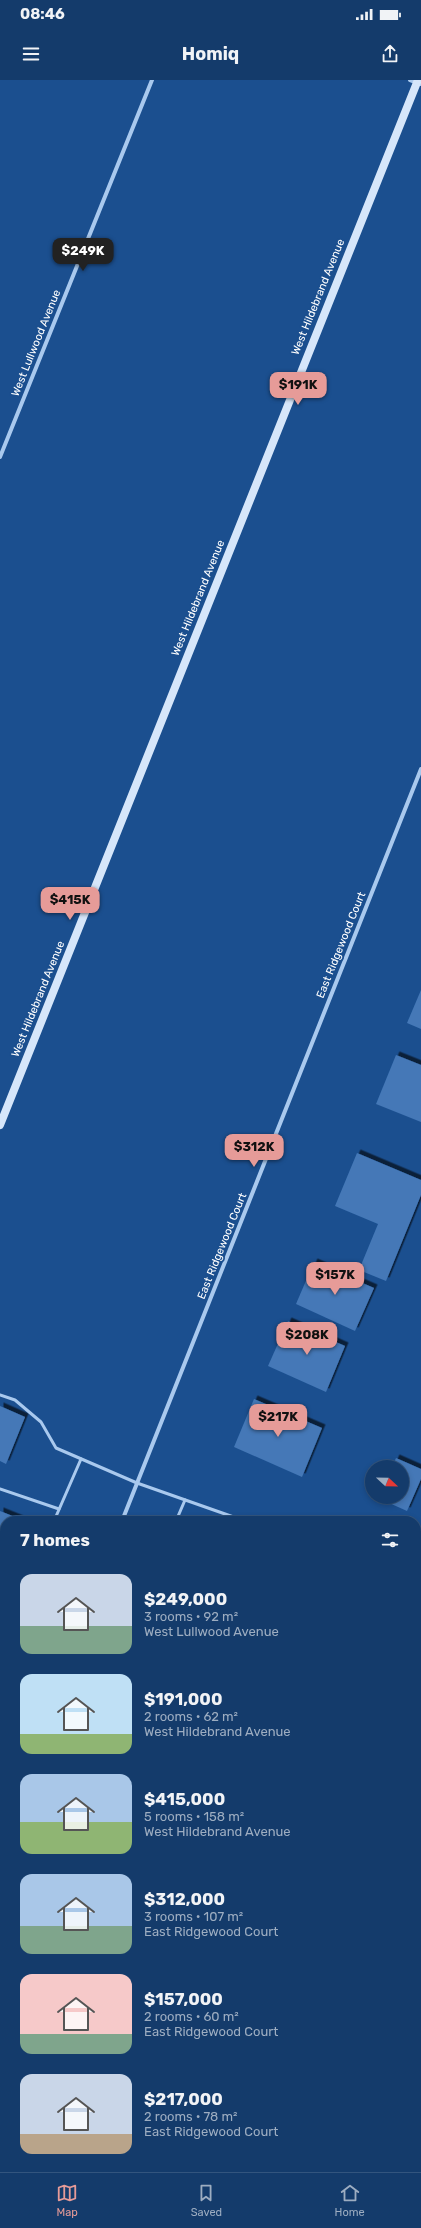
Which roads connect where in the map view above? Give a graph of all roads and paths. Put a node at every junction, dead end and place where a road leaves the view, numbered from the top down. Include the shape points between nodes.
1 (152, 80) edge
2 (416, 82) edge
3 (0, 457) edge
4 (421, 769) edge
5 (0, 1125) edge
6 (0, 1395) edge
7 (81, 1459) junction
8 (137, 1483) junction
9 (0, 1489) edge
10 (185, 1500) junction
11 (59, 1509) junction
12 (56, 1516) edge
13 (124, 1516) edge
14 (178, 1516) edge
15 (231, 1516) edge

1 - 3 street, West Lullwood Avenue
2 - 5 main road, West Hildebrand Avenue
4 - 8 street, East Ridgewood Court
6 - 7 lane via 15,1400 41,1422 56,1448
7 - 8 lane
7 - 11 lane
8 - 10 lane
8 - 13 street, East Ridgewood Court
9 - 11 lane
10 - 14 lane
10 - 15 lane
11 - 12 lane

